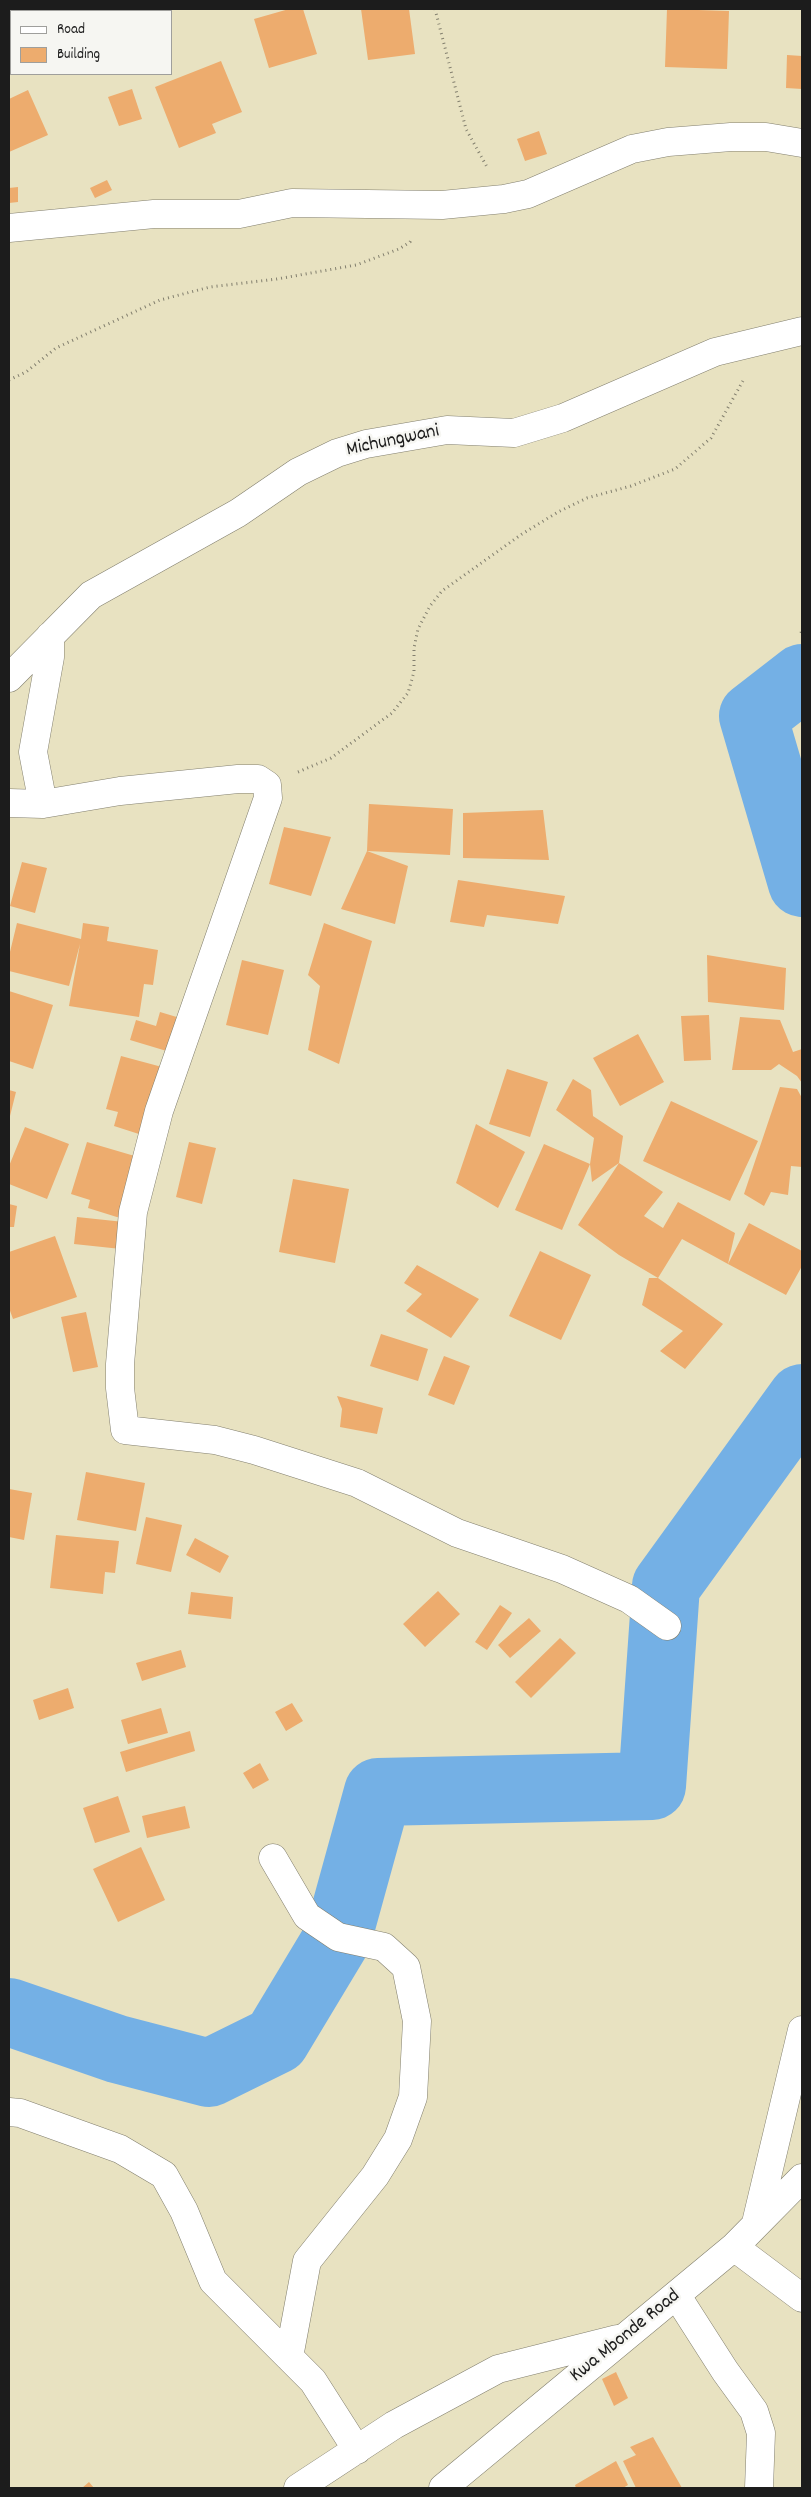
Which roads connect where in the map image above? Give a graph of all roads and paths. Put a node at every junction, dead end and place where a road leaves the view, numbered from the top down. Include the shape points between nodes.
1 (435, 9) edge
2 (802, 143) edge
3 (504, 199) junction
4 (427, 205) junction
5 (9, 228) edge
6 (802, 331) edge
7 (760, 342) junction
8 (9, 380) edge
9 (50, 636) junction
10 (9, 678) edge
11 (267, 785) junction
12 (9, 803) edge
13 (43, 804) junction
14 (667, 1626) dead end
15 (273, 1858) dead end
16 (802, 2030) edge
17 (9, 2112) edge
18 (802, 2178) edge
19 (756, 2223) junction
20 (734, 2247) junction
21 (677, 2296) junction
22 (802, 2298) edge
23 (624, 2337) junction
24 (289, 2357) junction
25 (356, 2450) junction
26 (298, 2488) edge
27 (443, 2488) edge
28 (759, 2488) edge

1 - 3 path via 466,129
2 - 3 street via 766,137 668,142 632,149 528,194
3 - 4 street
4 - 5 street via 292,203 238,214 154,214
4 - 8 path via 410,242 399,249 356,265 210,287 160,300 56,348 26,372
6 - 7 street, Michungwani
7 - 9 street, Michungwani via 715,352 563,418 514,433 447,430 366,444 336,453 298,472 238,513 91,594
7 - 11 path via 742,384 711,438 676,469 587,498 558,512 449,586 430,606 418,628 410,686 392,713 331,758
9 - 10 street, Michungwani
9 - 13 street via 50,657 34,752
11 - 13 street via 258,778 238,778 120,791
11 - 14 street via 268,798 159,1111 133,1212 120,1364 125,1430 215,1440 357,1483 457,1533 562,1569 629,1599
12 - 13 street
15 - 24 street via 307,1916 338,1937 384,1947 406,1967 417,2021 413,2097 398,2139 375,2176 306,2261
16 - 19 street
17 - 24 street via 20,2113 120,2149 164,2175 184,2211 213,2281
18 - 19 street, Kwa Mbonde Road
19 - 20 street, Kwa Mbonde Road
20 - 21 street, Kwa Mbonde Road
20 - 22 street
21 - 23 street, Kwa Mbonde Road
21 - 28 street via 724,2371 754,2411 761,2433
23 - 25 street via 498,2368
23 - 27 street, Kwa Mbonde Road
24 - 25 street via 314,2381
25 - 26 street

